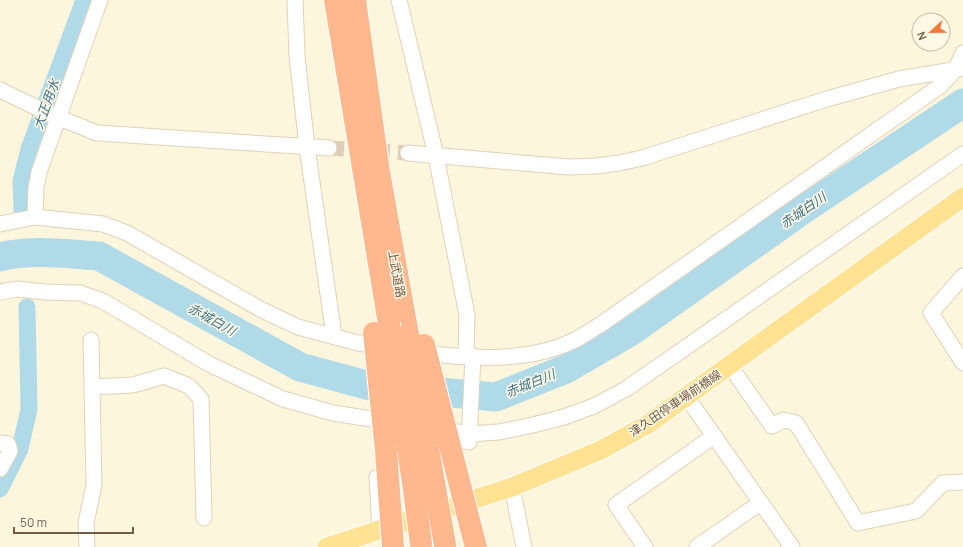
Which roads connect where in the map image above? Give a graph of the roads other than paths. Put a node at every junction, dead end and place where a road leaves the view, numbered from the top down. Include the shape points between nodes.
1 (100, 0) edge
2 (295, 0) edge
3 (355, 0) edge
4 (399, 0) edge
5 (337, 9) edge
6 (963, 53) edge
7 (960, 69) edge
8 (2, 91) edge
9 (55, 116) junction
10 (307, 147) junction
11 (328, 148) tunnel mouth
12 (408, 153) tunnel mouth
13 (963, 154) edge
14 (436, 156) junction
15 (963, 197) edge
16 (36, 217) junction
17 (0, 224) edge
18 (963, 276) edge
19 (0, 292) edge
20 (382, 329) junction
21 (334, 336) junction
22 (91, 340) dead end
23 (416, 340) junction
24 (471, 359) junction
25 (963, 363) edge
26 (730, 366) junction
27 (92, 387) junction
28 (686, 396) junction
29 (470, 431) junction
30 (714, 436) junction
31 (0, 443) edge
32 (0, 469) edge
33 (963, 482) edge
34 (512, 487) junction
35 (760, 503) junction
36 (204, 518) dead end
37 (380, 529) junction
38 (474, 537) edge
39 (421, 546) edge
40 (445, 546) edge
41 (87, 547) edge
42 (329, 547) edge
43 (392, 547) edge
44 (524, 547) edge
45 (645, 547) edge
46 (697, 547) edge
47 (792, 547) edge

1 - 9 street
2 - 10 street via 297,56
3 - 23 highway via 379,172
4 - 14 street
5 - 20 highway, 上武道路
6 - 7 street
7 - 14 street via 899,79 619,163 569,167
7 - 24 street via 940,86 600,325 573,341 536,353
8 - 9 street
9 - 10 street via 97,133
9 - 16 street via 36,188
10 - 11 street
10 - 21 street
12 - 14 street
13 - 29 street via 626,389 594,406 533,426 499,432
14 - 24 street via 467,315
15 - 26 main road, 津久田停車場前橋線
16 - 17 street
16 - 21 street via 103,224 127,233 260,309 298,326
18 - 25 street via 931,313
19 - 29 street via 17,289 80,293 103,301 209,364 283,399 333,413
20 - 39 highway, 上武道路, bridge via 414,489
20 - 43 highway, bridge
21 - 24 street via 358,343
22 - 27 street
23 - 38 highway, bridge
23 - 40 highway, bridge
24 - 29 street
26 - 28 main road, 津久田停車場前橋線
26 - 33 street via 772,426 784,420 796,422 858,524 916,511 943,483
27 - 36 street via 133,385 164,376 189,386 201,399
27 - 41 street via 94,485 86,523
28 - 30 street
28 - 34 main road, 津久田停車場前橋線 via 648,424 601,450
29 - 37 street via 470,442 374,427
30 - 35 street
30 - 45 street via 616,505
31 - 32 street via 8,444 10,451
34 - 37 main road, 津久田停車場前橋線
34 - 44 street
35 - 46 street
35 - 47 street
37 - 42 main road, 津久田停車場前橋線

